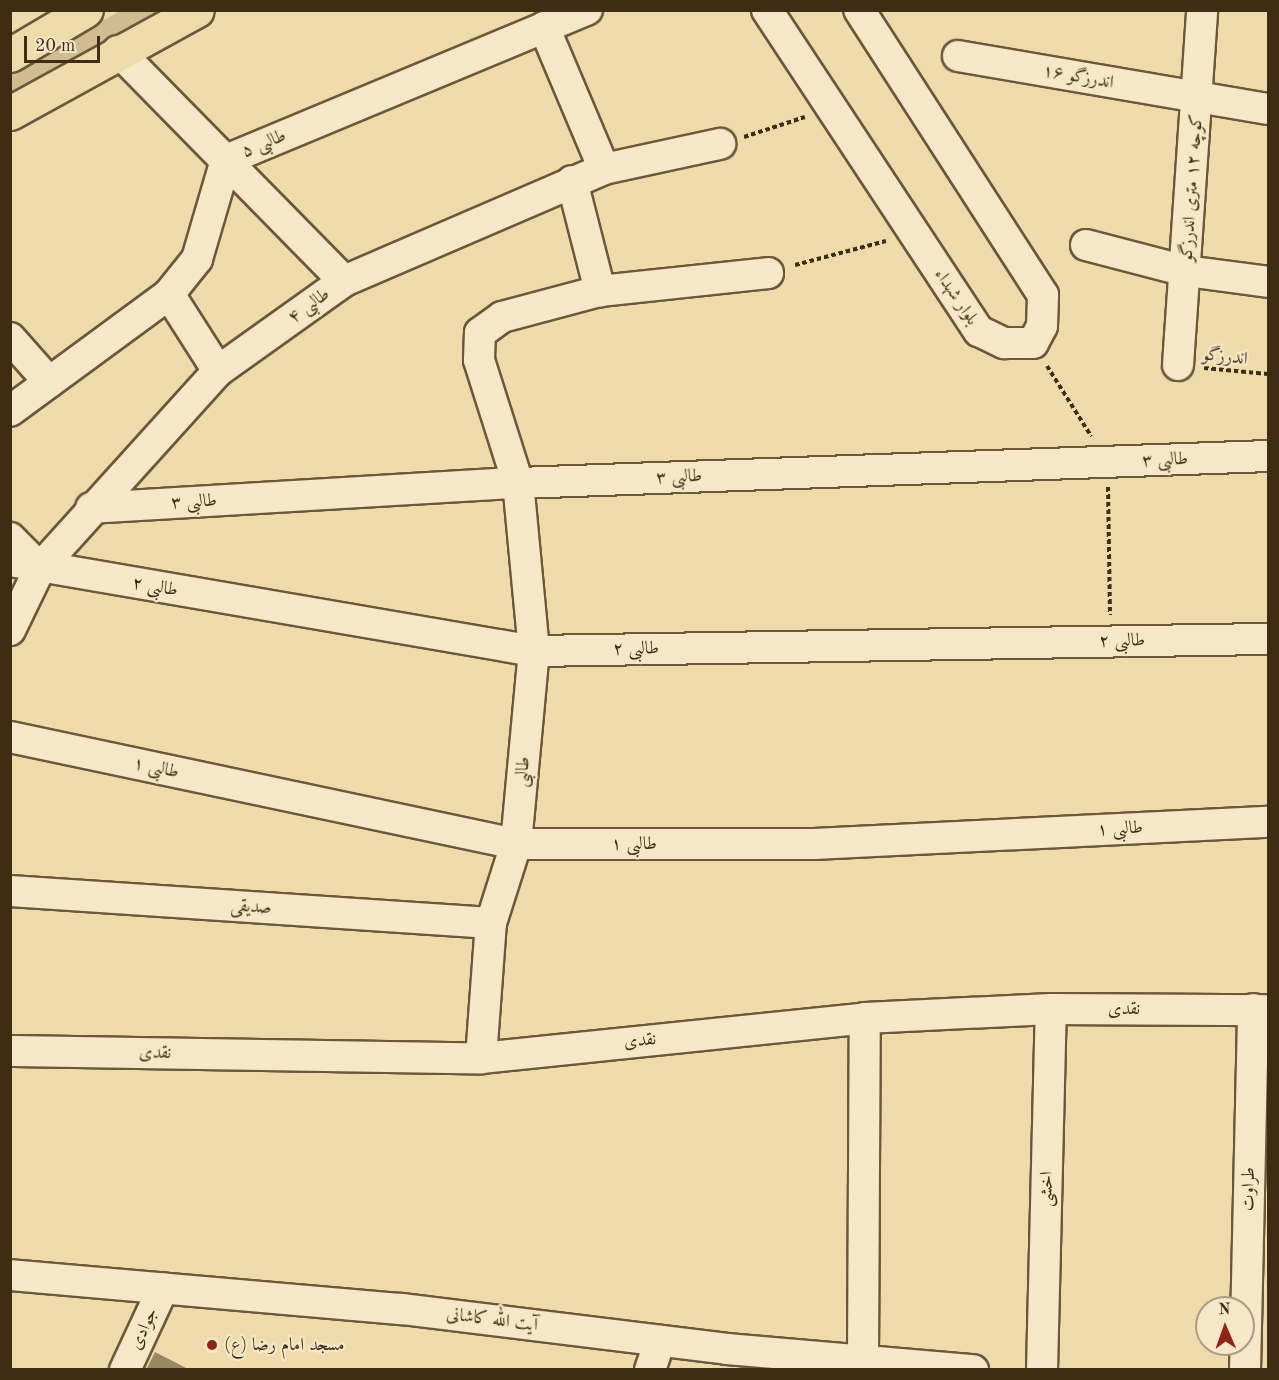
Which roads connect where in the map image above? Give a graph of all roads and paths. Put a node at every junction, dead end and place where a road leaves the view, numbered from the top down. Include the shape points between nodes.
1 (86, 10) edge
2 (197, 10) edge
3 (587, 10) edge
4 (767, 10) edge
5 (859, 10) edge
6 (1202, 10) edge
7 (544, 27) junction
8 (118, 51) junction
9 (10, 54) edge
10 (958, 56) dead end
11 (1198, 98) junction
12 (833, 108) junction
13 (1269, 109) edge
14 (10, 113) edge
15 (720, 144) joint
16 (226, 160) junction
17 (604, 169) junction
18 (572, 181) junction
19 (913, 233) junction
20 (1086, 245) dead end
21 (1186, 271) junction
22 (768, 273) joint
23 (344, 281) junction
24 (1269, 282) edge
25 (600, 291) junction
26 (169, 294) junction
27 (10, 338) edge
28 (1178, 365) joint
29 (218, 371) junction
30 (1269, 375) edge
31 (49, 382) junction
32 (10, 411) edge
33 (1269, 456) edge
34 (518, 483) junction
35 (91, 508) junction
36 (10, 538) edge
37 (10, 561) edge
38 (40, 568) junction
39 (10, 630) edge
40 (1269, 639) edge
41 (534, 651) junction
42 (10, 737) edge
43 (1269, 822) edge
44 (516, 844) junction
45 (10, 891) edge
46 (491, 923) junction
47 (1051, 1009) junction
48 (1261, 1010) edge
49 (865, 1018) junction
50 (10, 1051) edge
51 (481, 1058) junction
52 (10, 1275) edge
53 (163, 1288) junction
54 (660, 1341) junction
55 (724, 1359) edge
56 (863, 1359) junction
57 (125, 1370) edge
58 (650, 1370) edge
59 (973, 1370) edge
60 (1042, 1370) edge
61 (1245, 1370) edge

1 - 9 main road
2 - 8 main road
3 - 7 street, طالبی ۵
4 - 12 street, بلوار شهداء
5 - 19 street, بلوار شهداء via 1043,295 1042,326 1033,343 1004,343 979,331
6 - 11 street, کوچه ۱۲ متری اندرزگو
7 - 16 street, طالبی ۵
7 - 17 street
8 - 14 main road
8 - 16 street
10 - 11 street, اندرزگو ۱۶
11 - 13 street, اندرزگو ۱۶
11 - 21 street, کوچه ۱۲ متری اندرزگو
12 - 15 path
12 - 19 street, بلوار شهداء
15 - 17 street, طالبی ۴
16 - 23 street
16 - 26 street, طالبی ۵ via 197,258
17 - 18 street, طالبی ۴
18 - 23 street, طالبی ۴
18 - 25 street
19 - 22 path
20 - 21 street
21 - 24 street
21 - 28 street, کوچه ۱۲ متری اندرزگو
22 - 25 street
23 - 29 street, طالبی ۴
25 - 34 street, طالبی via 502,317 480,333 479,360
26 - 29 street
26 - 31 street, طالبی ۵
27 - 31 street
28 - 30 path, اندرزگو
29 - 35 street, طالبی ۴
31 - 32 street, طالبی ۵
33 - 34 street, طالبی ۳
34 - 35 street, طالبی ۳
34 - 41 street, طالبی
35 - 38 street, طالبی ۴
36 - 38 street
37 - 38 street, طالبی ۲
38 - 39 street, طالبی ۴
38 - 41 street, طالبی ۲
40 - 41 street, طالبی ۲
41 - 44 street, طالبی
42 - 44 street, طالبی ۱
43 - 44 street, طالبی ۱ via 814,844
44 - 46 street, طالبی
45 - 46 street, صدیقی
46 - 51 street, طالبی
47 - 48 street, نقدی
47 - 49 street, نقدی
47 - 60 street, اخشی
48 - 61 street, طراوت
49 - 51 street, نقدی
49 - 56 street
50 - 51 street, نقدی
52 - 53 street, آیت الله کاشانی
53 - 54 street, آیت الله کاشانی
53 - 57 street, جوادی
54 - 55 street, آیت الله کاشانی
54 - 58 street
55 - 56 street, آیت الله کاشانی
56 - 59 street, آیت الله کاشانی

